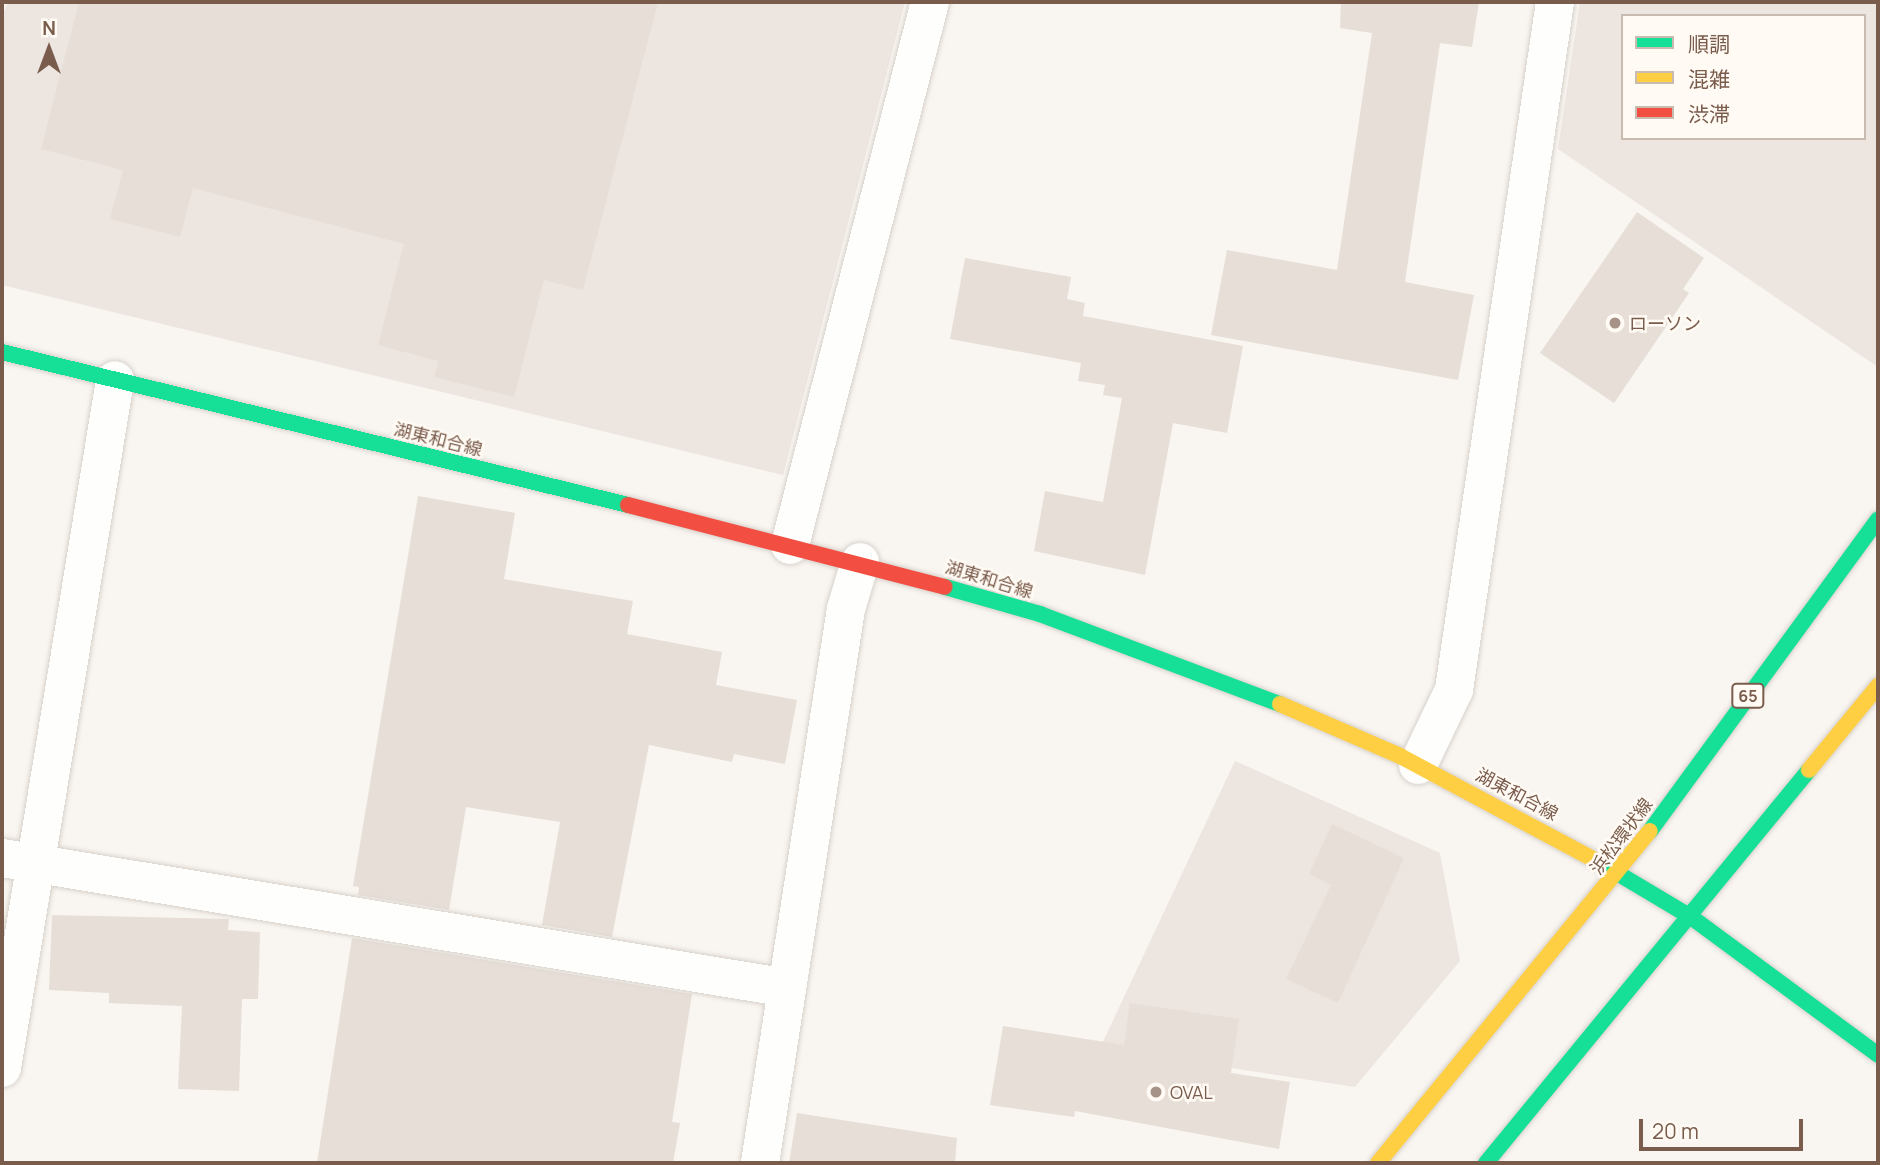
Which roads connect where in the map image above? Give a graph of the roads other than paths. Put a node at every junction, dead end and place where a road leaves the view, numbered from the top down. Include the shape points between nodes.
1 (930, 2) edge
2 (1555, 2) edge
3 (2, 352) edge
4 (115, 380) junction
5 (1878, 519) edge
6 (790, 545) junction
7 (860, 562) junction
8 (1878, 686) edge
9 (1418, 765) junction
10 (18, 861) edge
11 (1618, 874) junction
12 (1691, 917) junction
13 (787, 988) junction
14 (1878, 1055) edge
15 (2, 1068) edge
16 (1495, 1160) edge
17 (760, 1163) edge
18 (1378, 1163) edge

1 - 6 street
2 - 9 street via 1454,690
3 - 4 main road, 湖東和合線
4 - 6 main road, 湖東和合線
4 - 10 street
5 - 11 main road, 浜松環状線 / 65
6 - 7 main road, 湖東和合線
7 - 9 main road, 湖東和合線 via 1223,679
7 - 13 street via 846,609
8 - 12 main road
9 - 11 main road, 湖東和合線 via 1510,810
10 - 13 street
10 - 15 street
11 - 12 main road, 湖東和合線
11 - 18 main road, 浜松環状線 / 65
12 - 14 main road, 湖東和合線
12 - 16 main road
13 - 17 street

